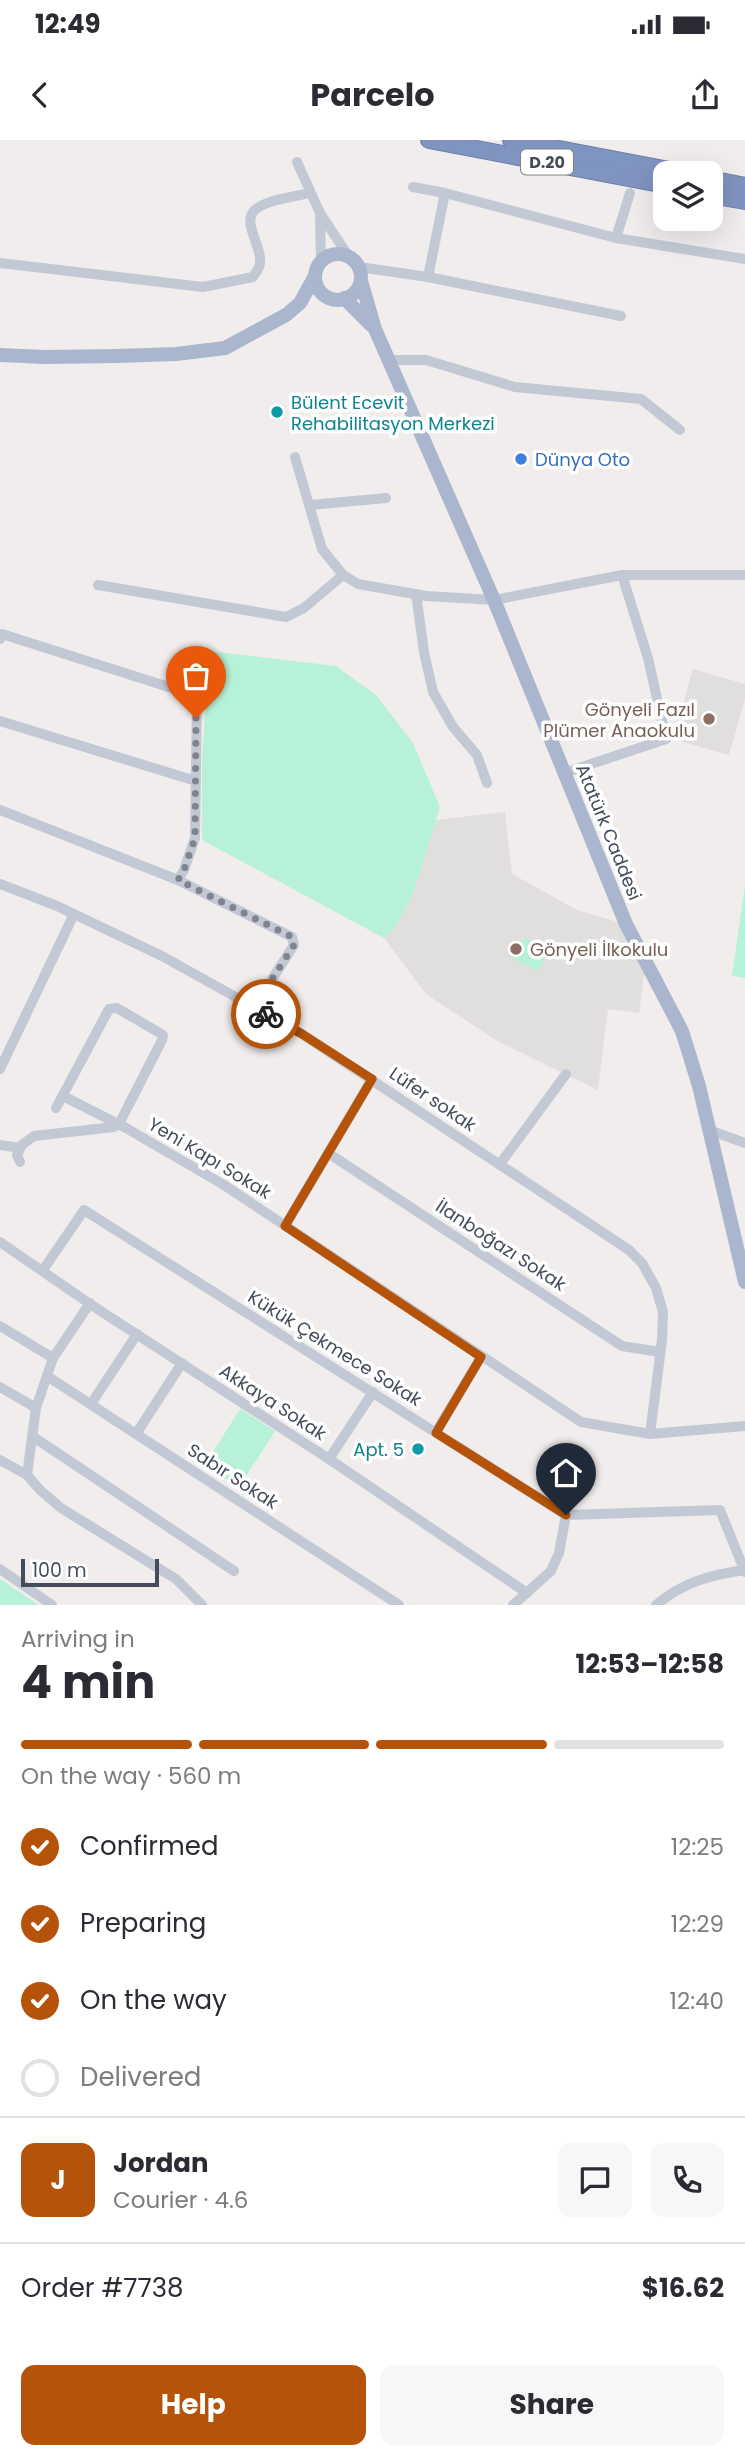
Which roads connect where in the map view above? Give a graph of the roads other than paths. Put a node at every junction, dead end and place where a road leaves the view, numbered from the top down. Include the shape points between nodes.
1 (429, 140) edge
2 (511, 140) edge
3 (297, 162) dead end
4 (653, 167) edge
5 (723, 181) edge
6 (653, 184) edge
7 (745, 186) edge
8 (413, 187) dead end
9 (310, 193) junction
10 (445, 193) junction
11 (629, 193) dead end
12 (723, 197) edge
13 (745, 201) edge
14 (320, 213) junction
15 (616, 238) junction
16 (745, 259) edge
17 (0, 262) edge
18 (356, 268) junction
19 (318, 269) junction
20 (428, 277) junction
21 (339, 299) junction
22 (300, 303) junction
23 (621, 316) dead end
24 (375, 329) junction
25 (0, 355) edge
26 (45, 357) junction
27 (390, 360) junction
28 (0, 361) edge
29 (680, 430) dead end
30 (295, 457) dead end
31 (386, 498) dead end
32 (310, 505) junction
33 (343, 575) junction
34 (622, 575) junction
35 (745, 575) edge
36 (98, 585) dead end
37 (416, 594) junction
38 (494, 600) junction
39 (1, 636) edge
40 (0, 721) edge
41 (564, 773) junction
42 (195, 781) junction
43 (488, 783) dead end
44 (0, 810) edge
45 (178, 880) junction
46 (0, 884) edge
47 (74, 915) junction
48 (254, 1007) junction
49 (0, 1069) edge
50 (566, 1074) dead end
51 (372, 1079) junction
52 (63, 1096) junction
53 (56, 1108) dead end
54 (119, 1124) junction
55 (709, 1130) junction
56 (745, 1143) edge
57 (0, 1145) edge
58 (20, 1148) junction
59 (328, 1153) junction
60 (20, 1162) dead end
61 (500, 1164) junction
62 (285, 1226) junction
63 (0, 1242) edge
64 (43, 1270) junction
65 (744, 1275) edge
66 (90, 1303) junction
67 (0, 1326) edge
68 (137, 1334) junction
69 (660, 1352) junction
70 (481, 1357) junction
71 (53, 1358) junction
72 (182, 1363) junction
73 (47, 1376) junction
74 (0, 1387) edge
75 (373, 1392) junction
76 (90, 1404) junction
77 (36, 1408) junction
78 (745, 1426) edge
79 (436, 1433) junction
80 (136, 1434) junction
81 (650, 1434) junction
82 (32, 1436) junction
83 (329, 1459) junction
84 (0, 1460) edge
85 (27, 1475) junction
86 (566, 1515) junction
87 (0, 1569) edge
88 (234, 1571) dead end
89 (745, 1571) edge
90 (527, 1593) junction
91 (52, 1605) edge
92 (202, 1605) edge
93 (399, 1605) edge
94 (513, 1605) edge
95 (656, 1605) edge

1 - 6 highway, D.20
2 - 4 highway, D.20
3 - 9 street, Atatürk Caddesi
5 - 7 highway
8 - 10 street
9 - 14 street, Atatürk Caddesi
9 - 17 street via 255,210 250,226 258,243 260,266 253,277 203,287
10 - 15 street
10 - 20 street
11 - 15 street
12 - 13 highway
14 - 18 street, Atatürk Caddesi
14 - 19 street, Atatürk Caddesi
15 - 16 street
18 - 19 main road via 334,254
18 - 20 street
18 - 21 main road via 354,294
18 - 24 main road, Atatürk Caddesi
19 - 21 main road via 320,290
19 - 22 main road
20 - 23 street
21 - 22 main road
21 - 24 main road, Atatürk Caddesi
22 - 26 main road via 277,321 225,348 176,354
24 - 27 main road, Atatürk Caddesi
25 - 26 main road
26 - 28 main road
27 - 29 street via 426,360 515,387 641,399
27 - 38 main road, Atatürk Caddesi
30 - 32 street
31 - 32 street
32 - 33 street via 322,549
33 - 36 street via 286,617
33 - 37 street via 358,584
34 - 35 street
34 - 38 street
34 - 41 street via 666,739
37 - 38 street
37 - 43 street via 433,692 453,727 477,755
38 - 41 main road, Atatürk Caddesi
39 - 42 street via 197,696
40 - 42 street
41 - 55 main road, Atatürk Caddesi via 626,924 682,1031
42 - 45 street via 195,838
44 - 45 street
45 - 48 street via 292,937 294,945
46 - 47 street, Lüfer sokak
47 - 48 street, Lüfer sokak via 162,956
47 - 49 street
48 - 51 street, Lüfer sokak
50 - 61 street
51 - 59 street
51 - 61 street, Lüfer sokak
52 - 53 street
52 - 54 street, Yeni Kapı Sokak
52 - 54 street via 109,1009 117,1008 163,1035
54 - 58 street via 34,1136
54 - 62 street, Yeni Kapı Sokak
55 - 56 street
55 - 65 main road, Atatürk Caddesi
57 - 58 street
58 - 60 street
59 - 62 street
59 - 69 street, İlanboğazı Sokak via 622,1346
61 - 69 street, Lüfer sokak via 642,1263 663,1312
62 - 70 street, Yeni Kapı Sokak
63 - 64 street, Akkaya Sokak
64 - 66 street, Akkaya Sokak
64 - 75 street, Kükük Çekmece Sokak via 85,1210
66 - 68 street, Akkaya Sokak
66 - 71 street
67 - 71 street
68 - 72 street, Akkaya Sokak
68 - 76 street
69 - 81 street, Lüfer sokak
70 - 79 street
70 - 81 street, Yeni Kapı Sokak via 581,1422
71 - 73 street
72 - 80 street
72 - 83 street, Akkaya Sokak
73 - 76 street, Sabır Sokak
73 - 77 street
74 - 77 street
75 - 79 street, Kükük Çekmece Sokak
75 - 83 street
76 - 80 street, Sabır Sokak
77 - 82 street
78 - 81 street, Yeni Kapı Sokak
79 - 86 street, Kükük Çekmece Sokak
80 - 93 street, Sabır Sokak
82 - 85 street
82 - 88 street
83 - 90 street, Akkaya Sokak
84 - 85 street
85 - 92 street via 61,1508 176,1579
86 - 89 street via 720,1510
86 - 90 street via 551,1571
87 - 91 street
89 - 95 street via 699,1579
90 - 94 street

